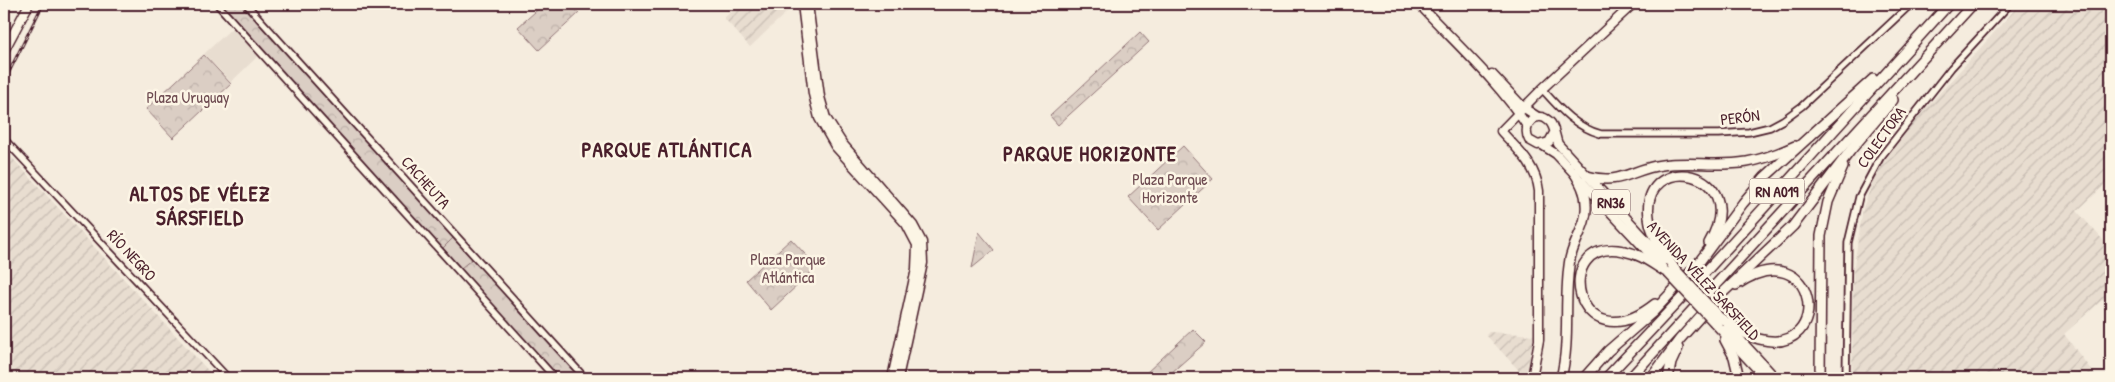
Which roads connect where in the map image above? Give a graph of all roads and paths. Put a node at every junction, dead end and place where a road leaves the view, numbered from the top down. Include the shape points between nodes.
1 (24, 4) edge
2 (29, 4) edge
3 (217, 4) edge
4 (246, 4) edge
5 (802, 4) edge
6 (808, 4) edge
7 (1419, 4) edge
8 (1425, 4) edge
9 (1633, 4) edge
10 (1911, 4) edge
11 (1949, 4) edge
12 (2010, 4) edge
13 (1972, 6) edge
14 (4, 44) edge
15 (1908, 48) junction
16 (4, 51) edge
17 (1542, 89) junction
18 (1521, 110) junction
19 (1538, 117) junction
20 (1527, 126) junction
21 (1554, 133) junction
22 (4, 135) edge
23 (1808, 138) junction
24 (4, 139) edge
25 (1857, 142) junction
26 (1533, 144) junction
27 (1542, 145) junction
28 (16, 151) junction
29 (1522, 155) junction
30 (1574, 172) junction
31 (1588, 176) junction
32 (1671, 271) junction
33 (1681, 282) junction
34 (1706, 309) junction
35 (1716, 320) junction
36 (228, 378) edge
37 (554, 378) edge
38 (585, 378) edge
39 (892, 378) edge
40 (898, 378) edge
41 (1532, 378) edge
42 (1561, 378) edge
43 (1584, 378) edge
44 (1606, 378) edge
45 (1630, 378) edge
46 (1651, 378) edge
47 (1668, 378) edge
48 (1738, 378) edge
49 (1766, 378) edge
50 (1775, 378) edge
51 (1820, 378) edge
52 (1846, 378) edge

1 - 14 main road
2 - 16 main road
3 - 37 street
4 - 38 street, CACHEUTA
5 - 39 main road via 819,118 835,146 906,224 917,245 916,269
6 - 40 main road via 820,97 826,118 842,143 909,220 922,242 923,263
7 - 18 main road, RN36
8 - 18 main road, RN36
9 - 17 main road
10 - 17 street, PERÓN via 1802,106 1783,120 1759,130 1719,134 1601,134 1575,122
11 - 15 highway, RN A019
12 - 52 street, COLECTORA via 1951,68 1880,158 1858,196 1848,243
13 - 25 highway
13 - 45 highway, RN A019
15 - 23 highway
15 - 44 highway, RN A019
17 - 18 main road
18 - 19 main road, RN36
18 - 20 main road, RN36
18 - 29 main road via 1501,131
19 - 20 main road
19 - 21 main road, RN36 via 1548,120
20 - 26 main road, RN36 via 1527,137
21 - 27 main road via 1549,142
21 - 31 main road, AVENIDA VÉLEZ SARSFIELD / RN36 via 1558,144
22 - 28 street, RÍO NEGRO
23 - 31 highway via 1785,151 1746,162 1652,166 1607,180
23 - 33 highway via 1752,191 1708,252
24 - 28 street, RÍO NEGRO
25 - 34 highway via 1793,226
25 - 51 highway via 1834,186 1822,230
26 - 27 main road
26 - 29 main road
27 - 30 main road, AVENIDA VÉLEZ SARSFIELD / RN36
28 - 36 street, RÍO NEGRO
29 - 41 main road via 1535,172 1539,191 1539,340
30 - 32 main road, AVENIDA VÉLEZ SARSFIELD / RN36
30 - 42 highway via 1584,192 1586,214 1570,259 1567,344
31 - 32 main road, AVENIDA VÉLEZ SARSFIELD / RN36
32 - 33 highway via 1624,250 1607,250 1596,254 1584,265 1578,283 1580,297 1596,316 1620,320 1643,312
32 - 33 highway via 1652,228 1650,200 1654,190 1667,178 1689,174 1712,188 1718,200 1719,214 1711,240
32 - 35 highway, AVENIDA VÉLEZ SARSFIELD / RN36, bridge
33 - 43 highway
34 - 35 highway via 1744,280 1770,271 1792,276 1807,295 1808,311 1803,326 1796,334 1780,340 1753,337
34 - 46 highway
34 - 47 highway via 1675,353
35 - 48 highway via 1731,351
35 - 49 highway, AVENIDA VÉLEZ SARSFIELD / RN36
35 - 50 highway, AVENIDA VÉLEZ SARSFIELD / RN36

